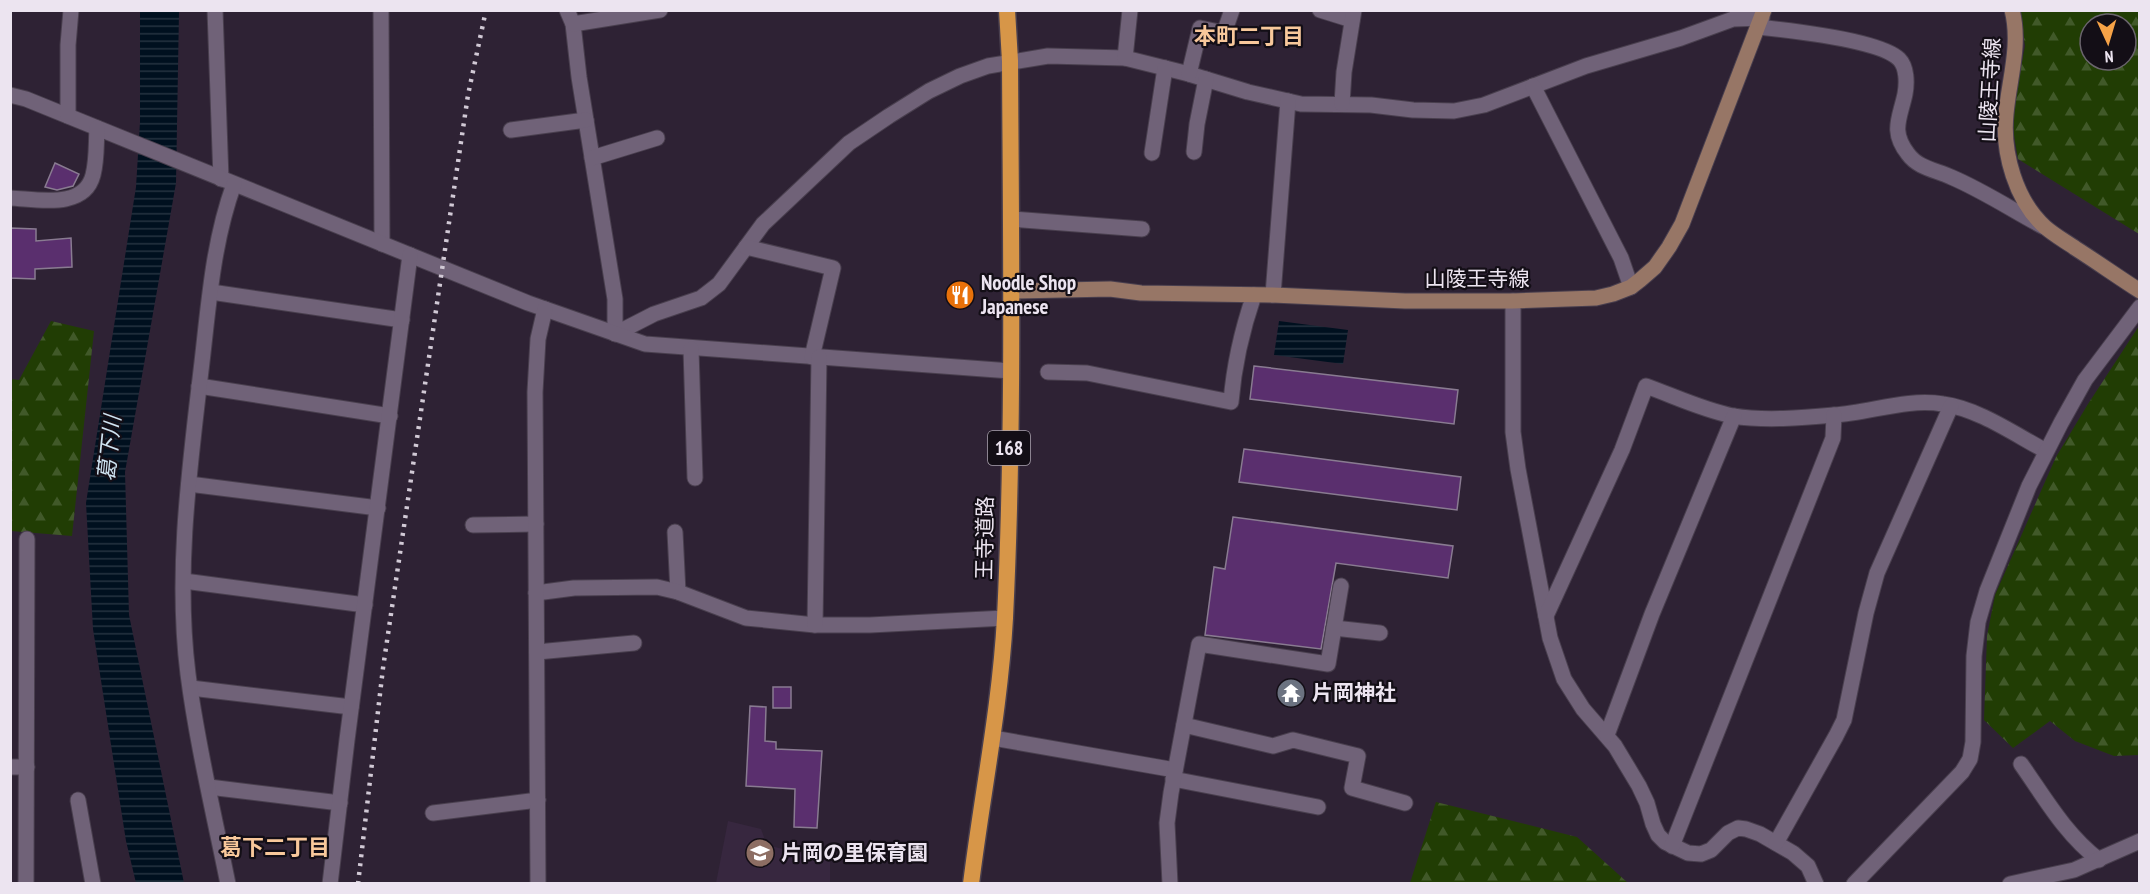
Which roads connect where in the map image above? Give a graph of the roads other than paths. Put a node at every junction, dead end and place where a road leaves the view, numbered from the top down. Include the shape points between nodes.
1 (71, 10) edge
2 (215, 10) edge
3 (381, 10) edge
4 (660, 10) edge
5 (1007, 10) edge
6 (1130, 10) edge
7 (1232, 10) edge
8 (1320, 10) edge
9 (2012, 10) edge
10 (1353, 15) edge
11 (1721, 16) edge
12 (570, 17) edge
13 (1761, 18) edge
14 (1125, 58) junction
15 (1010, 61) junction
16 (1165, 68) junction
17 (1189, 74) junction
18 (1206, 79) junction
19 (1533, 86) junction
20 (10, 95) edge
21 (1288, 101) junction
22 (1342, 104) junction
23 (68, 116) junction
24 (585, 120) junction
25 (97, 128) junction
26 (511, 130) dead end
27 (657, 138) dead end
28 (1194, 152) dead end
29 (1152, 153) dead end
30 (592, 158) junction
31 (227, 182) junction
32 (10, 198) edge
33 (1011, 219) junction
34 (2046, 228) junction
35 (1142, 229) dead end
36 (382, 244) junction
37 (746, 247) junction
38 (410, 255) junction
39 (1631, 287) junction
40 (1011, 291) junction
41 (2139, 291) edge
42 (211, 292) junction
43 (1254, 295) junction
44 (1274, 295) junction
45 (1513, 301) junction
46 (2139, 307) edge
47 (545, 309) junction
48 (402, 320) junction
49 (615, 334) junction
50 (691, 349) junction
51 (816, 357) junction
52 (1011, 371) junction
53 (1048, 372) dead end
54 (199, 386) junction
55 (1951, 406) junction
56 (1834, 415) junction
57 (390, 416) junction
58 (1734, 416) junction
59 (2046, 451) junction
60 (695, 478) dead end
61 (189, 484) junction
62 (378, 508) junction
63 (536, 524) junction
64 (473, 525) dead end
65 (675, 532) dead end
66 (27, 539) dead end
67 (184, 580) junction
68 (1341, 586) dead end
69 (678, 592) junction
70 (536, 593) junction
71 (365, 605) junction
72 (1546, 616) junction
73 (1005, 618) junction
74 (815, 625) junction
75 (1334, 628) junction
76 (1380, 633) dead end
77 (634, 644) dead end
78 (537, 652) junction
79 (191, 688) junction
80 (351, 707) junction
81 (1184, 725) junction
82 (1606, 735) junction
83 (993, 738) junction
84 (2021, 764) dead end
85 (10, 767) edge
86 (27, 767) junction
87 (1174, 774) junction
88 (209, 787) junction
89 (78, 800) dead end
90 (538, 800) junction
91 (340, 803) junction
92 (1406, 803) dead end
93 (1318, 807) dead end
94 (433, 813) dead end
95 (2139, 841) edge
96 (1776, 843) junction
97 (1672, 846) junction
98 (2099, 860) junction
99 (26, 884) edge
100 (93, 884) edge
101 (228, 884) edge
102 (330, 884) edge
103 (538, 884) edge
104 (971, 884) edge
105 (1170, 884) edge
106 (1816, 884) edge
107 (1854, 884) edge
108 (2010, 884) edge

1 - 23 street
2 - 31 street
3 - 36 street
4 - 12 street
5 - 15 highway, 王寺道路 / 168
6 - 14 street
7 - 17 street via 1224,33 1200,27
8 - 10 street
9 - 34 main road, 山陵王寺線 via 2015,57 2005,139 2018,188
10 - 22 street
11 - 13 street
11 - 19 street via 1681,38
12 - 24 street
13 - 34 street via 1785,30 1872,45 1898,58 1906,81 1898,135 1909,156
13 - 39 main road, 山陵王寺線 via 1682,224 1655,267
14 - 15 street via 1048,56
14 - 16 street
15 - 33 highway, 王寺道路 / 168
15 - 37 street via 960,76 929,91 859,136 763,224
16 - 17 street
16 - 29 street
17 - 18 street
18 - 21 street
18 - 28 street
19 - 22 street via 1484,105 1454,111
19 - 39 street via 1621,258
20 - 23 street
21 - 22 street
21 - 44 street
23 - 25 street
24 - 26 street
24 - 30 street
25 - 31 street
25 - 32 street via 92,178 87,187 69,199 57,201
27 - 30 street
30 - 49 street via 615,299
31 - 36 street
31 - 42 street
33 - 35 street
33 - 40 highway, 王寺道路 / 168
34 - 41 main road, 山陵王寺線
36 - 38 street
37 - 49 street via 719,284 701,298 654,314
37 - 51 street via 833,268
38 - 47 street
38 - 48 street
39 - 45 main road, 山陵王寺線 via 1596,298
40 - 43 main road, 山陵王寺線
40 - 52 highway, 王寺道路 / 168
42 - 48 street
42 - 54 street
43 - 44 main road, 山陵王寺線
43 - 53 street via 1243,326 1231,402 1087,373
44 - 45 main road, 山陵王寺線
45 - 72 street via 1513,432
46 - 59 street via 2085,380
47 - 49 street
47 - 63 street via 535,364
48 - 57 street
49 - 50 street via 645,344
50 - 51 street
50 - 60 street
51 - 52 street
51 - 74 street
52 - 73 highway, 王寺道路 / 168
54 - 57 street
54 - 61 street
55 - 56 street via 1923,402
55 - 59 street via 1978,415
55 - 96 street via 1877,573 1844,720
56 - 58 street
56 - 97 street via 1833,438
57 - 62 street
58 - 72 street via 1646,386 1622,450
58 - 82 street
59 - 107 street via 1987,591 1978,622 1970,759
61 - 62 street
61 - 67 street
62 - 71 street
63 - 64 street
63 - 70 street
65 - 69 street
66 - 86 street
67 - 71 street
67 - 79 street
68 - 75 street
69 - 70 street via 620,586
69 - 74 street via 746,618
70 - 78 street
71 - 80 street
72 - 82 street via 1564,678 1583,709
73 - 74 street
73 - 83 highway, 王寺道路 / 168
75 - 76 street
75 - 81 street via 1329,664 1199,644
77 - 78 street
78 - 90 street
79 - 80 street
79 - 88 street
80 - 91 street
81 - 87 street
81 - 92 street via 1272,746 1293,740 1358,756 1352,788
82 - 97 street via 1639,786 1658,835
83 - 87 street
83 - 104 highway, 王寺道路 / 168
84 - 98 street via 2062,824
85 - 86 street
86 - 99 street
87 - 93 street
87 - 105 street via 1167,823
88 - 91 street
88 - 101 street
89 - 100 street
90 - 94 street
90 - 103 street
91 - 102 street
95 - 98 street
96 - 97 street via 1737,828 1701,854
96 - 106 street via 1808,866
98 - 108 street via 2074,870

